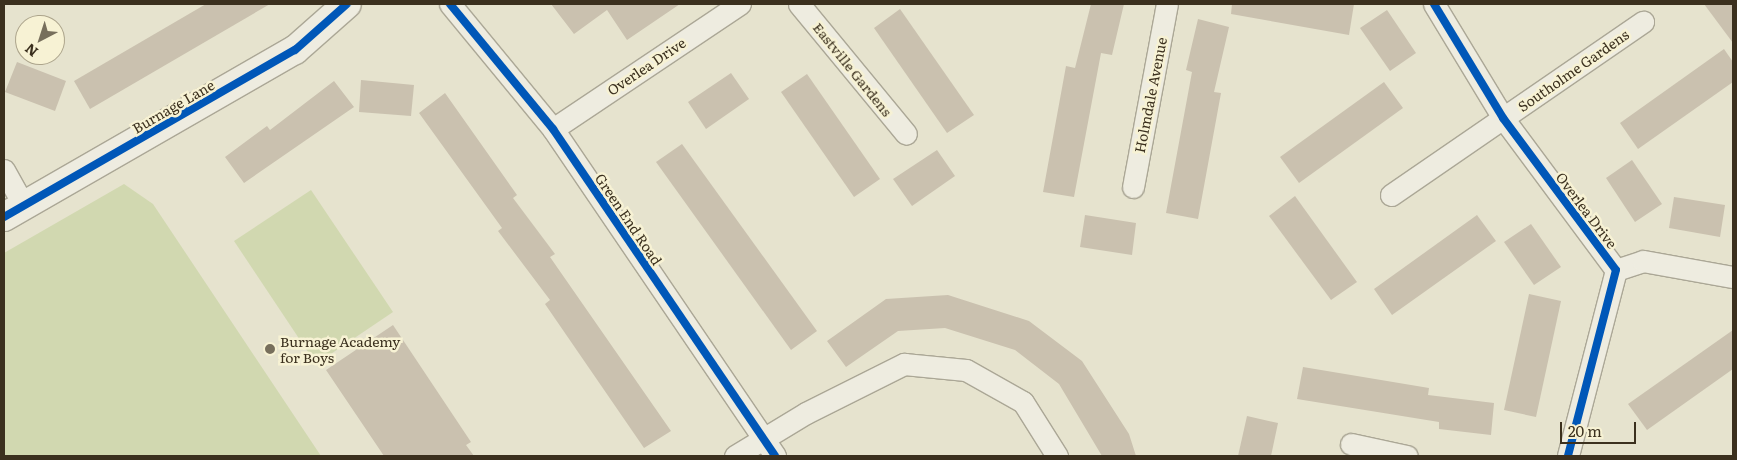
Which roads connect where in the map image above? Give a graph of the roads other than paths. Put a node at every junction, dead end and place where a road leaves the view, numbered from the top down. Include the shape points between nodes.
1 (347, 4) edge
2 (450, 4) edge
3 (740, 4) edge
4 (799, 4) edge
5 (1167, 4) edge
6 (1434, 4) edge
7 (1643, 22) dead end
8 (1503, 118) junction
9 (553, 129) junction
10 (906, 134) dead end
11 (4, 170) edge
12 (1133, 187) dead end
13 (1390, 195) dead end
14 (14, 211) edge
15 (1616, 270) junction
16 (1733, 277) edge
17 (762, 439) junction
18 (1351, 444) dead end
19 (735, 456) edge
20 (774, 456) edge
21 (1057, 456) edge
22 (1407, 456) edge
23 (1568, 456) edge

1 - 14 street, Burnage Lane via 295,50
2 - 9 street, Green End Road
3 - 9 street, Overlea Drive
4 - 10 street, Eastville Gardens
5 - 12 street, Holmdale Avenue
6 - 8 street, Overlea Drive
7 - 8 street, Southolme Gardens
8 - 13 street, Southolme Gardens
8 - 15 street, Overlea Drive
9 - 17 street, Green End Road
11 - 14 street
15 - 16 street via 1644,261
15 - 23 street, Overlea Drive
17 - 19 street
17 - 20 street, Green End Road
17 - 21 street via 904,364 966,370 1023,402
18 - 22 street

